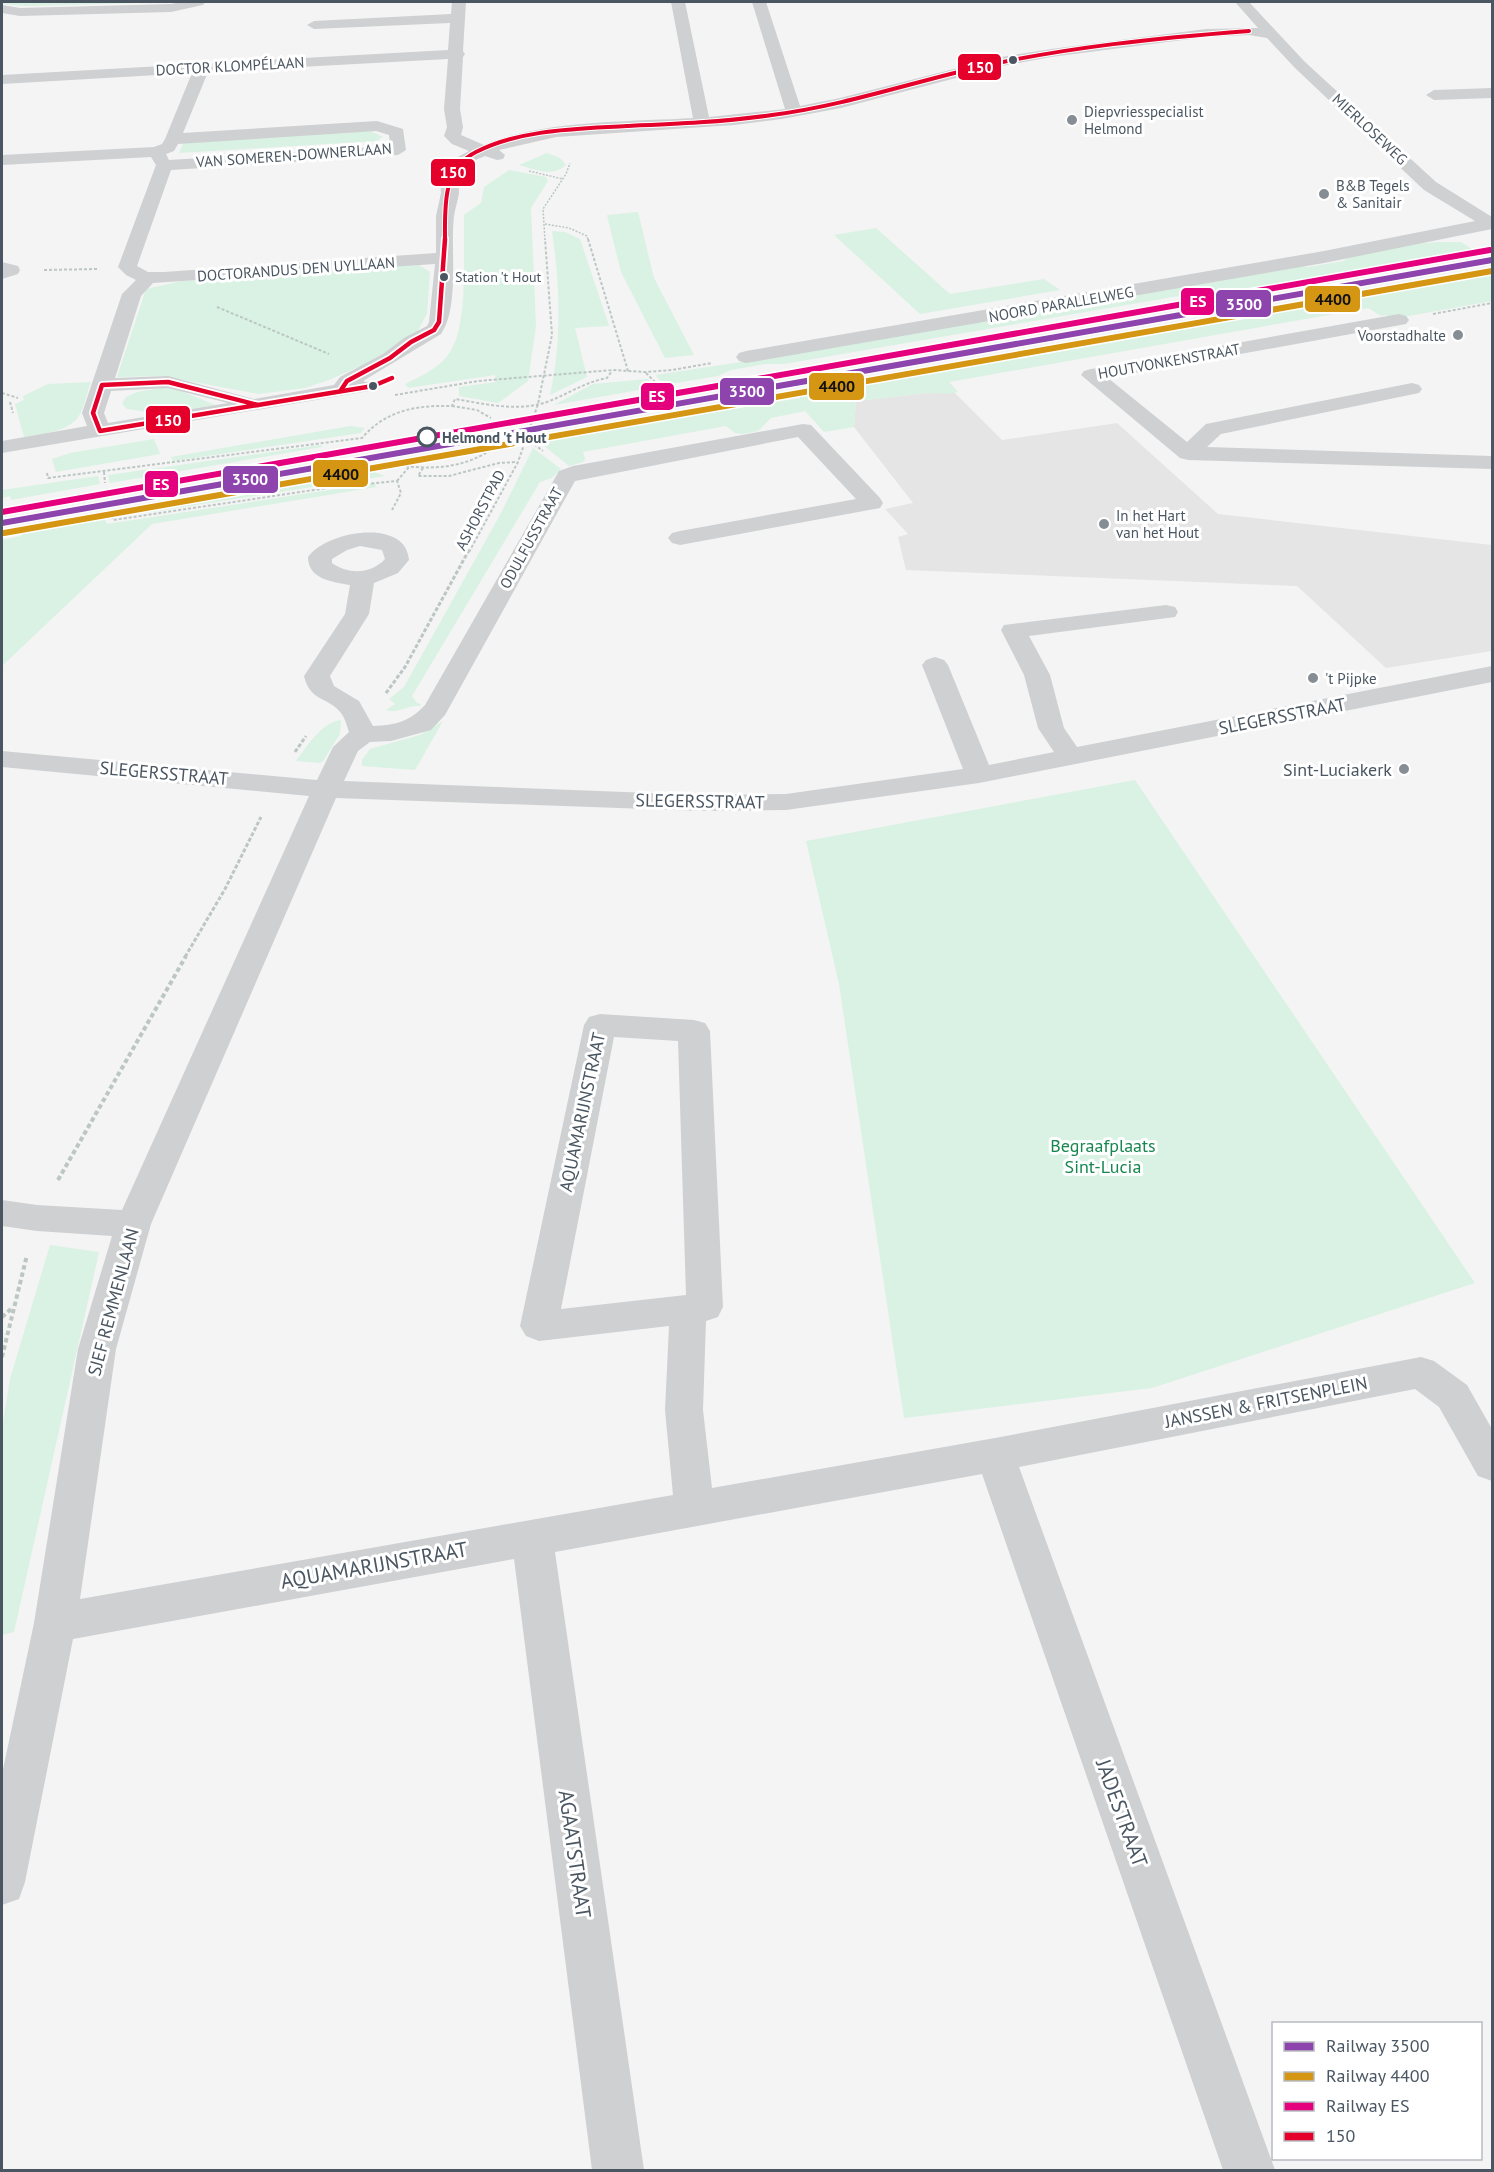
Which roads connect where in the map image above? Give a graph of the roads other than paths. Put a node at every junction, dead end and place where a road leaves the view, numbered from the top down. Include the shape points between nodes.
1 (198, 2) edge
2 (459, 2) edge
3 (678, 2) edge
4 (759, 2) edge
5 (1235, 5) edge
6 (2, 9) edge
7 (459, 18) junction
8 (314, 26) dead end
9 (1258, 34) junction
10 (458, 54) junction
11 (201, 68) junction
12 (2, 79) edge
13 (1492, 93) edge
14 (1434, 95) dead end
15 (794, 112) junction
16 (702, 122) junction
17 (455, 127) junction
18 (590, 131) junction
19 (173, 139) junction
20 (503, 149) junction
21 (483, 150) junction
22 (161, 158) junction
23 (2, 160) edge
24 (450, 193) junction
25 (1488, 224) edge
26 (1492, 239) edge
27 (445, 258) junction
28 (147, 279) junction
29 (1399, 320) road end
30 (434, 330) junction
31 (425, 357) dead end
32 (746, 357) road end
33 (408, 369) dead end
34 (102, 385) junction
35 (1412, 389) dead end
36 (341, 390) junction
37 (258, 405) junction
38 (100, 431) junction
39 (2, 447) edge
40 (1188, 453) junction
41 (1492, 463) edge
42 (680, 538) dead end
43 (363, 578) junction
44 (1166, 612) dead end
45 (935, 665) dead end
46 (1492, 674) edge
47 (363, 734) junction
48 (1071, 758) junction
49 (2, 759) edge
50 (979, 776) junction
51 (326, 789) junction
52 (2, 1213) edge
53 (133, 1224) junction
54 (688, 1309) junction
55 (995, 1455) junction
56 (1492, 1464) edge
57 (694, 1508) junction
58 (532, 1537) junction
59 (55, 1623) junction
60 (2, 1882) edge
61 (618, 2170) edge
62 (1249, 2170) edge

1 - 6 street via 171,8 20,12
2 - 7 street
3 - 16 street
4 - 15 street
5 - 9 street, MIERLOSEWEG
5 - 9 street, MIERLOSEWEG
7 - 8 street
7 - 10 street
9 - 15 street via 1180,37 1001,62
9 - 25 street, MIERLOSEWEG via 1273,52 1300,65 1439,193 1447,207
10 - 11 street, DOCTOR KLOMPÉLAAN
10 - 17 street via 452,109
11 - 12 street, DOCTOR KLOMPÉLAAN
11 - 19 street
13 - 14 street
15 - 16 street
16 - 18 street
17 - 20 street
17 - 21 street via 452,136 458,141
18 - 20 street via 521,149
18 - 20 street via 556,132
19 - 22 street
19 - 22 street, VAN SOMEREN-DOWNERLAAN via 377,126 398,132 398,150
20 - 21 street
20 - 24 street
21 - 24 street via 456,165 448,180
22 - 23 street, VAN SOMEREN-DOWNERLAAN
22 - 28 street via 127,267
24 - 27 street via 445,216
25 - 26 street, MIERLOSEWEG
25 - 32 street, NOORD PARALLELWEG via 1372,244 1324,257
27 - 28 street, DOCTORANDUS DEN UYLLAAN
27 - 30 street via 439,322
28 - 34 street via 132,294
29 - 40 street, HOUTVONKENSTRAAT via 1091,375
30 - 31 street via 438,344
30 - 36 street via 347,381
33 - 36 street via 373,386
34 - 37 street via 168,382
34 - 38 street via 93,413
35 - 40 street via 1214,429
36 - 37 street
37 - 38 street
38 - 39 street
40 - 41 street
42 - 47 street, ODULFUSSTRAAT via 872,503 803,430 567,476 435,709 422,724 391,733
43 - 43 street via 385,571 397,560 394,548 378,540 360,539 342,542 320,557 320,567 329,574
43 - 47 street via 357,614 317,676 324,692 352,708
44 - 48 street via 1013,630 1037,675 1051,728
45 - 50 street
46 - 48 street, SLEGERSSTRAAT
47 - 51 street via 347,747
48 - 50 street, SLEGERSSTRAAT
49 - 51 street, SLEGERSSTRAAT
50 - 51 street, SLEGERSSTRAAT via 786,802 702,803
51 - 53 street, SJEF REMMENLAAN
52 - 53 street
53 - 59 street, SJEF REMMENLAAN via 97,1349
54 - 54 street, AQUAMARIJNSTRAAT via 539,1326 600,1024 694,1031 705,1307
54 - 57 street via 684,1410
55 - 56 street, JANSSEN & FRITSENPLEIN via 1421,1372 1453,1396
55 - 57 street, AQUAMARIJNSTRAAT
55 - 62 street, JADESTRAAT
57 - 58 street, AQUAMARIJNSTRAAT
58 - 59 street, AQUAMARIJNSTRAAT
58 - 61 street, AGAATSTRAAT
59 - 60 street, SJEF REMMENLAAN

